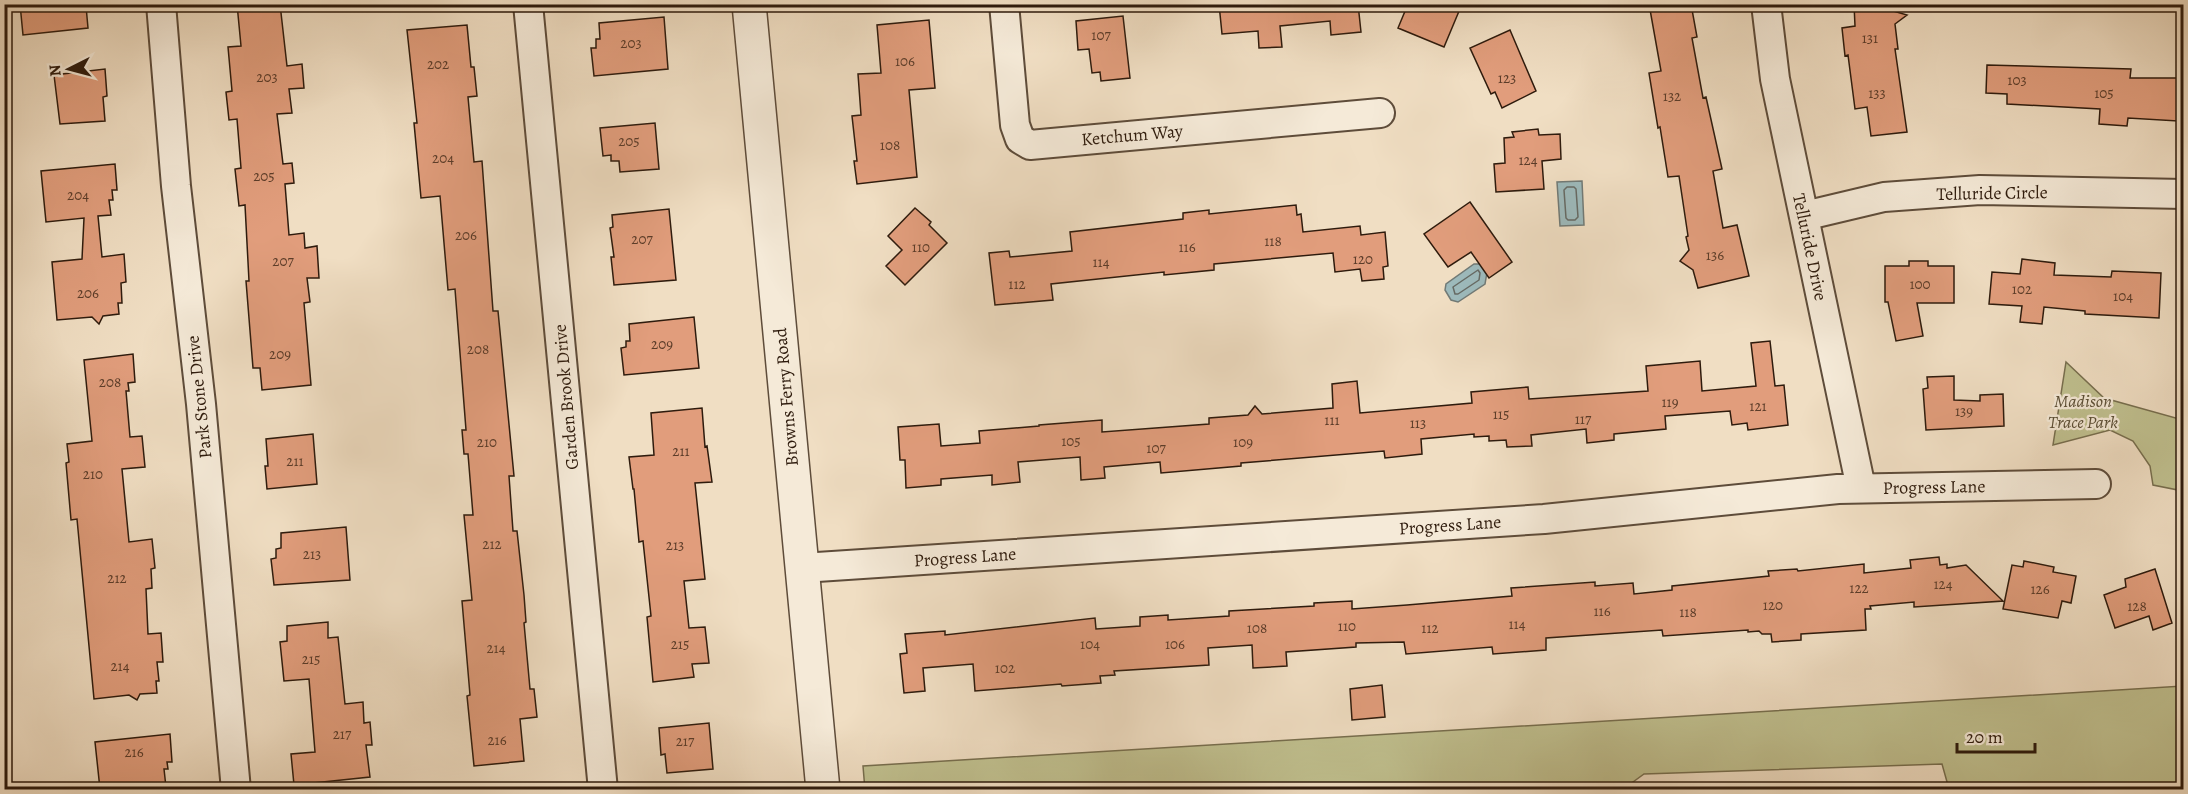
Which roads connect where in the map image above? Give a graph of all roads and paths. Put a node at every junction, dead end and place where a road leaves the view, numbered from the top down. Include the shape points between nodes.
1 (161, 4) edge
2 (528, 4) edge
3 (749, 4) edge
4 (1004, 4) edge
5 (1766, 4) edge
6 (1380, 113) dead end
7 (2184, 194) edge
8 (1804, 216) junction
9 (2096, 484) dead end
10 (1861, 488) junction
11 (802, 568) junction
12 (236, 789) edge
13 (603, 789) edge
14 (823, 789) edge

1 - 12 street, Park Stone Drive
2 - 13 street, Garden Brook Drive
3 - 11 street, Browns Ferry Road
4 - 6 street, Ketchum Way via 1015,125 1020,139 1030,145
5 - 8 street, Telluride Drive via 1775,79
7 - 8 street, Telluride Circle via 1980,190 1884,197
8 - 10 street, Telluride Drive
9 - 10 street, Progress Lane
10 - 11 street, Progress Lane via 1544,519
11 - 14 street, Browns Ferry Road

